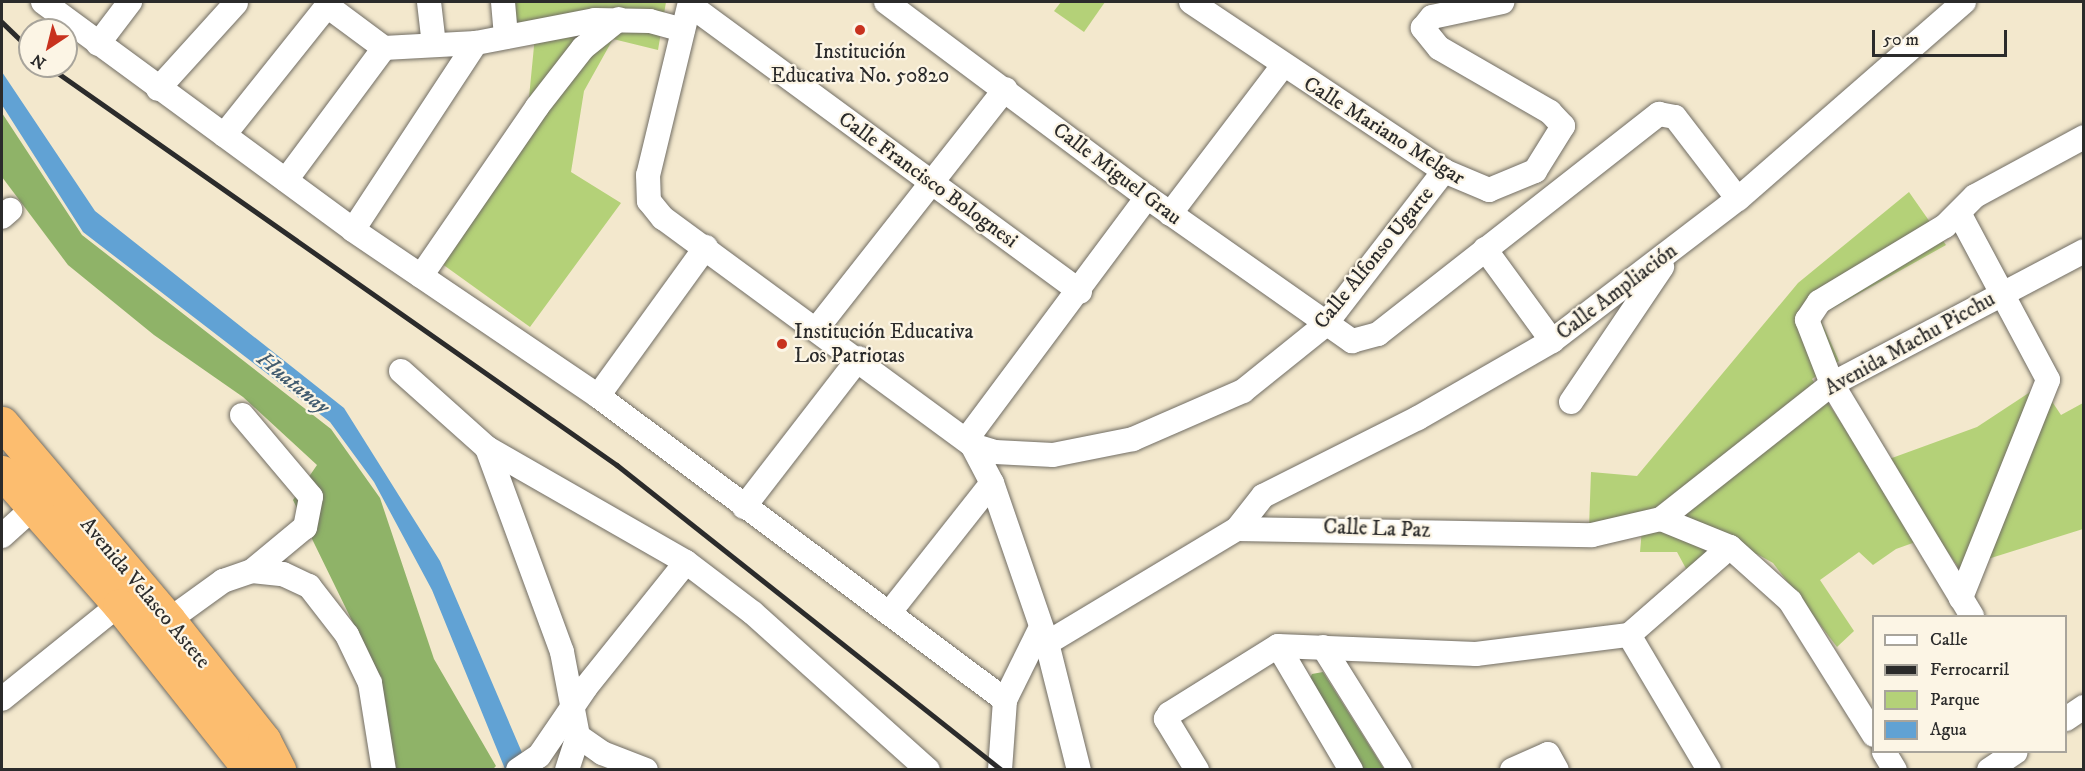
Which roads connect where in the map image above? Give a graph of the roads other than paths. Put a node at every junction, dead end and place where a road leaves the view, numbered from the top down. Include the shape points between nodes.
1 (43, 2) edge
2 (130, 2) edge
3 (429, 2) edge
4 (503, 2) edge
5 (886, 2) edge
6 (1191, 2) edge
7 (1502, 2) edge
8 (1964, 2) edge
9 (236, 3) dead end
10 (328, 3) edge
11 (690, 3) edge
12 (619, 19) junction
13 (682, 30) junction
14 (506, 37) junction
15 (476, 43) junction
16 (98, 44) junction
17 (434, 45) junction
18 (384, 48) junction
19 (1282, 67) junction
20 (158, 88) junction
21 (1005, 89) junction
22 (224, 135) junction
23 (2084, 137) edge
24 (1444, 171) junction
25 (286, 180) junction
26 (932, 182) junction
27 (1147, 197) junction
28 (1738, 199) junction
29 (1959, 213) junction
30 (1170, 214) junction
31 (353, 230) junction
32 (706, 247) junction
33 (1485, 249) junction
34 (1672, 251) junction
35 (2084, 251) edge
36 (421, 276) junction
37 (1080, 291) junction
38 (2002, 292) junction
39 (1325, 325) junction
40 (818, 327) junction
41 (1552, 341) junction
42 (859, 358) junction
43 (401, 371) dead end
44 (1832, 384) junction
45 (598, 396) junction
46 (1571, 402) dead end
47 (242, 415) dead end
48 (2, 423) edge
49 (969, 442) junction
50 (487, 448) junction
51 (2, 472) edge
52 (993, 483) junction
53 (744, 507) junction
54 (33, 508) junction
55 (1661, 519) junction
56 (1236, 530) junction
57 (2, 536) edge
58 (1730, 547) junction
59 (686, 562) junction
60 (252, 571) junction
61 (130, 596) junction
62 (1967, 607) edge
63 (890, 612) junction
64 (169, 620) junction
65 (1044, 635) junction
66 (1629, 635) junction
67 (1278, 646) junction
68 (1323, 647) junction
69 (2, 699) edge
70 (1005, 700) junction
71 (575, 701) junction
72 (2084, 707) edge
73 (2067, 718) edge
74 (1872, 732) edge
75 (578, 736) junction
76 (1885, 753) edge
77 (2014, 753) edge
78 (1552, 762) edge
79 (250, 770) edge
80 (279, 770) edge
81 (384, 770) edge
82 (518, 770) edge
83 (567, 770) edge
84 (646, 770) edge
85 (928, 770) edge
86 (1000, 770) edge
87 (1079, 770) edge
88 (1197, 770) edge
89 (1351, 770) edge
90 (1400, 770) edge
91 (1512, 770) edge
92 (1708, 770) edge
93 (1895, 770) edge
94 (1989, 770) edge

1 - 16 street
2 - 16 street
3 - 17 street
4 - 14 street
5 - 21 street, Calle Miguel Grau
6 - 19 street, Calle Mariano Melgar
7 - 24 street, Calle Mariano Melgar via 1432,17 1424,35 1501,87 1550,112 1563,126 1562,134 1535,171 1495,188 1476,188
8 - 28 street, Calle Ampliación
9 - 20 street
10 - 18 street
10 - 22 street
11 - 13 street
11 - 26 street, Calle Francisco Bolognesi
12 - 13 street
12 - 14 street
12 - 36 street via 583,48 550,90
13 - 32 street via 647,191 655,211
14 - 15 street
15 - 17 street
15 - 31 street
16 - 20 street
17 - 18 street
18 - 25 street
19 - 24 street, Calle Mariano Melgar
19 - 30 street
20 - 22 street
21 - 26 street
21 - 27 street, Calle Miguel Grau
22 - 25 street
23 - 29 street via 1975,196
24 - 39 street, Calle Alfonso Ugarte
25 - 31 street
26 - 37 street, Calle Francisco Bolognesi
26 - 40 street
27 - 30 street, Calle Miguel Grau
27 - 37 street
28 - 33 street via 1668,112
28 - 34 street, Calle Ampliación
29 - 38 street
29 - 44 street via 1811,311 1807,320
30 - 39 street, Calle Miguel Grau
31 - 36 street
32 - 40 street
32 - 45 street
33 - 39 street, Calle Miguel Grau via 1378,334 1352,341
33 - 41 street
34 - 41 street, Calle Ampliación
34 - 46 street
35 - 38 street, Avenida Machu Picchu
36 - 45 street
37 - 49 street
38 - 44 street, Avenida Machu Picchu
38 - 62 street via 2048,380
39 - 49 street, Calle Alfonso Ugarte via 1243,391 1133,438 1053,455 995,452
40 - 42 street
41 - 56 street, Calle Ampliación via 1418,418 1263,496
42 - 49 street
42 - 53 street
43 - 50 street
44 - 55 street, Avenida Machu Picchu
44 - 62 street
45 - 53 street
47 - 60 street via 310,497 305,527
48 - 61 highway, Avenida Velasco Astete
49 - 52 street
50 - 59 street
50 - 71 street
51 - 54 highway, Avenida Velasco Astete
52 - 63 street
52 - 65 street
53 - 63 street
54 - 57 street
54 - 61 highway, Avenida Velasco Astete
55 - 56 street, Calle La Paz via 1592,535
55 - 58 street
56 - 65 street
58 - 66 street
58 - 74 street via 1790,601
59 - 71 street
59 - 85 street via 771,628
60 - 64 street via 223,581
60 - 81 street via 283,574 309,586 347,635 370,683
61 - 64 highway, Avenida Velasco Astete
61 - 69 street
61 - 79 highway, Avenida Velasco Astete
63 - 70 street
64 - 80 highway, Avenida Velasco Astete via 264,740
65 - 70 street
65 - 87 street
66 - 68 street via 1476,654
66 - 92 street
67 - 68 street
67 - 88 street via 1169,714 1166,719
67 - 89 street
68 - 90 street
70 - 86 street
71 - 75 street
71 - 82 street via 539,756
72 - 73 street
75 - 83 street
75 - 84 street via 602,753
76 - 93 street
77 - 94 street
78 - 91 street

